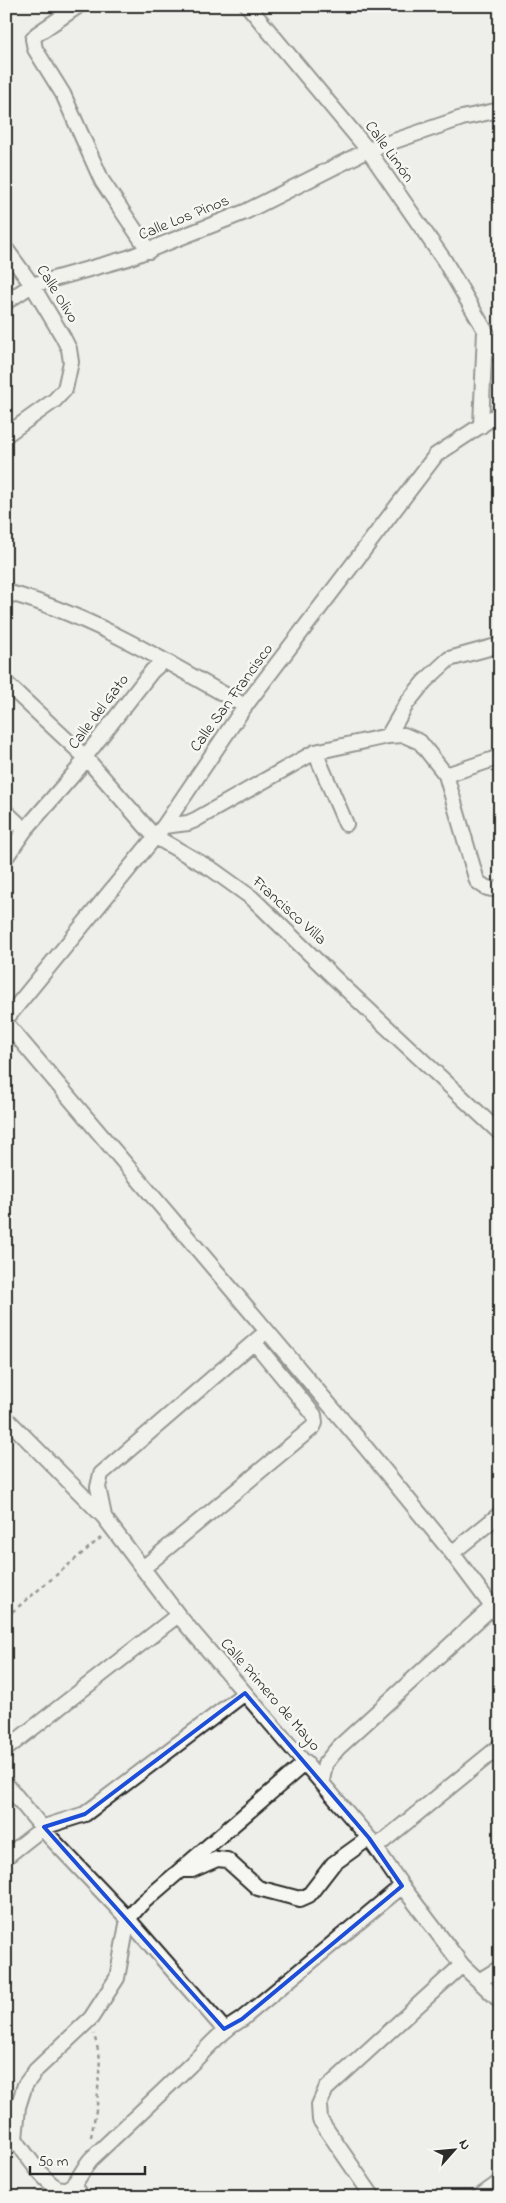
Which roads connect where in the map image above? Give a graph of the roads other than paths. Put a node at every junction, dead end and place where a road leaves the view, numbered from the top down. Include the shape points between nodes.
1 (78, 6) edge
2 (248, 6) edge
3 (500, 110) edge
4 (368, 150) junction
5 (6, 249) edge
6 (149, 251) junction
7 (32, 285) junction
8 (6, 302) edge
9 (485, 330) junction
10 (500, 356) edge
11 (500, 413) edge
12 (481, 426) junction
13 (6, 435) edge
14 (6, 592) edge
15 (500, 645) edge
16 (164, 660) junction
17 (6, 683) edge
18 (245, 706) junction
19 (388, 736) junction
20 (314, 752) junction
21 (85, 757) junction
22 (500, 757) edge
23 (446, 775) junction
24 (6, 812) edge
25 (346, 824) dead end
26 (25, 830) junction
27 (159, 831) junction
28 (6, 857) edge
29 (500, 888) edge
30 (6, 1019) edge
31 (6, 1023) edge
32 (500, 1133) edge
33 (266, 1331) junction
34 (254, 1342) junction
35 (6, 1418) edge
36 (500, 1514) edge
37 (108, 1522) junction
38 (452, 1553) junction
39 (143, 1568) junction
40 (496, 1612) edge
41 (178, 1615) junction
42 (245, 1693) junction
43 (500, 1746) edge
44 (6, 1749) edge
45 (306, 1762) junction
46 (322, 1781) junction
47 (6, 1784) edge
48 (44, 1827) junction
49 (373, 1842) junction
50 (6, 1857) edge
51 (180, 1870) junction
52 (402, 1886) junction
53 (128, 1919) junction
54 (462, 1965) junction
55 (500, 1968) edge
56 (479, 1981) junction
57 (500, 2001) edge
58 (224, 2029) junction
59 (11, 2143) edge
60 (500, 2182) edge
61 (73, 2186) junction
62 (82, 2197) edge
63 (373, 2197) edge
64 (479, 2197) edge

1 - 6 street via 37,34 33,39 35,49 63,94 102,180
2 - 4 street, Calle Limón
3 - 4 street, Calle Los Pinos via 462,118
4 - 6 street, Calle Los Pinos via 244,212
4 - 9 street, Calle Limón via 444,260
5 - 7 street, Calle Olivo
6 - 7 street, Calle Los Pinos
7 - 8 street, Calle Los Pinos
7 - 13 street, Calle Olivo via 63,337 71,362 65,389 55,400
9 - 10 street, Calle Limón
9 - 12 street
11 - 12 street, Calle San Francisco
12 - 18 street, Calle San Francisco via 436,455
14 - 16 street via 42,602
15 - 19 street via 449,659 407,703
16 - 18 street
16 - 21 street, Calle del Gato
17 - 21 street, Francisco Villa
18 - 27 street, Calle San Francisco
19 - 20 street
19 - 23 street via 404,735 420,742
20 - 25 street
20 - 27 street via 195,820
21 - 26 street, Calle del Gato
21 - 27 street, Francisco Villa
22 - 23 street
23 - 29 street via 477,881 485,888
24 - 26 street
26 - 28 street, Calle del Gato
27 - 30 street, Calle San Francisco
27 - 32 street, Francisco Villa via 252,898
31 - 33 street
33 - 34 street
33 - 38 street
34 - 37 street via 101,1474 98,1487
34 - 39 street via 314,1415 315,1423
35 - 37 street, Calle Primero de Mayo
36 - 38 street
37 - 39 street, Calle Primero de Mayo
38 - 40 street
39 - 41 street, Calle Primero de Mayo
40 - 46 street via 338,1748 325,1764
41 - 42 street, Calle Primero de Mayo
41 - 44 street
42 - 45 street, Calle Primero de Mayo
42 - 48 street via 85,1814
43 - 49 street
45 - 46 street, Calle Primero de Mayo
45 - 51 street
46 - 49 street, Calle Primero de Mayo
47 - 48 street
48 - 50 street
48 - 53 street
49 - 51 street via 333,1864 309,1895 300,1899 258,1888 227,1860 217,1859 192,1870
49 - 52 street, Calle Primero de Mayo
51 - 53 street
52 - 54 street, Calle Primero de Mayo
52 - 58 street via 242,2019
53 - 58 street
53 - 59 street via 117,1978 90,2018 36,2070 25,2085
54 - 56 street, Calle Primero de Mayo
54 - 63 street via 326,2089 319,2105 320,2120
55 - 56 street
56 - 57 street, Calle Primero de Mayo
58 - 61 street via 87,2163
59 - 61 street via 56,2188
60 - 64 street
61 - 62 street

